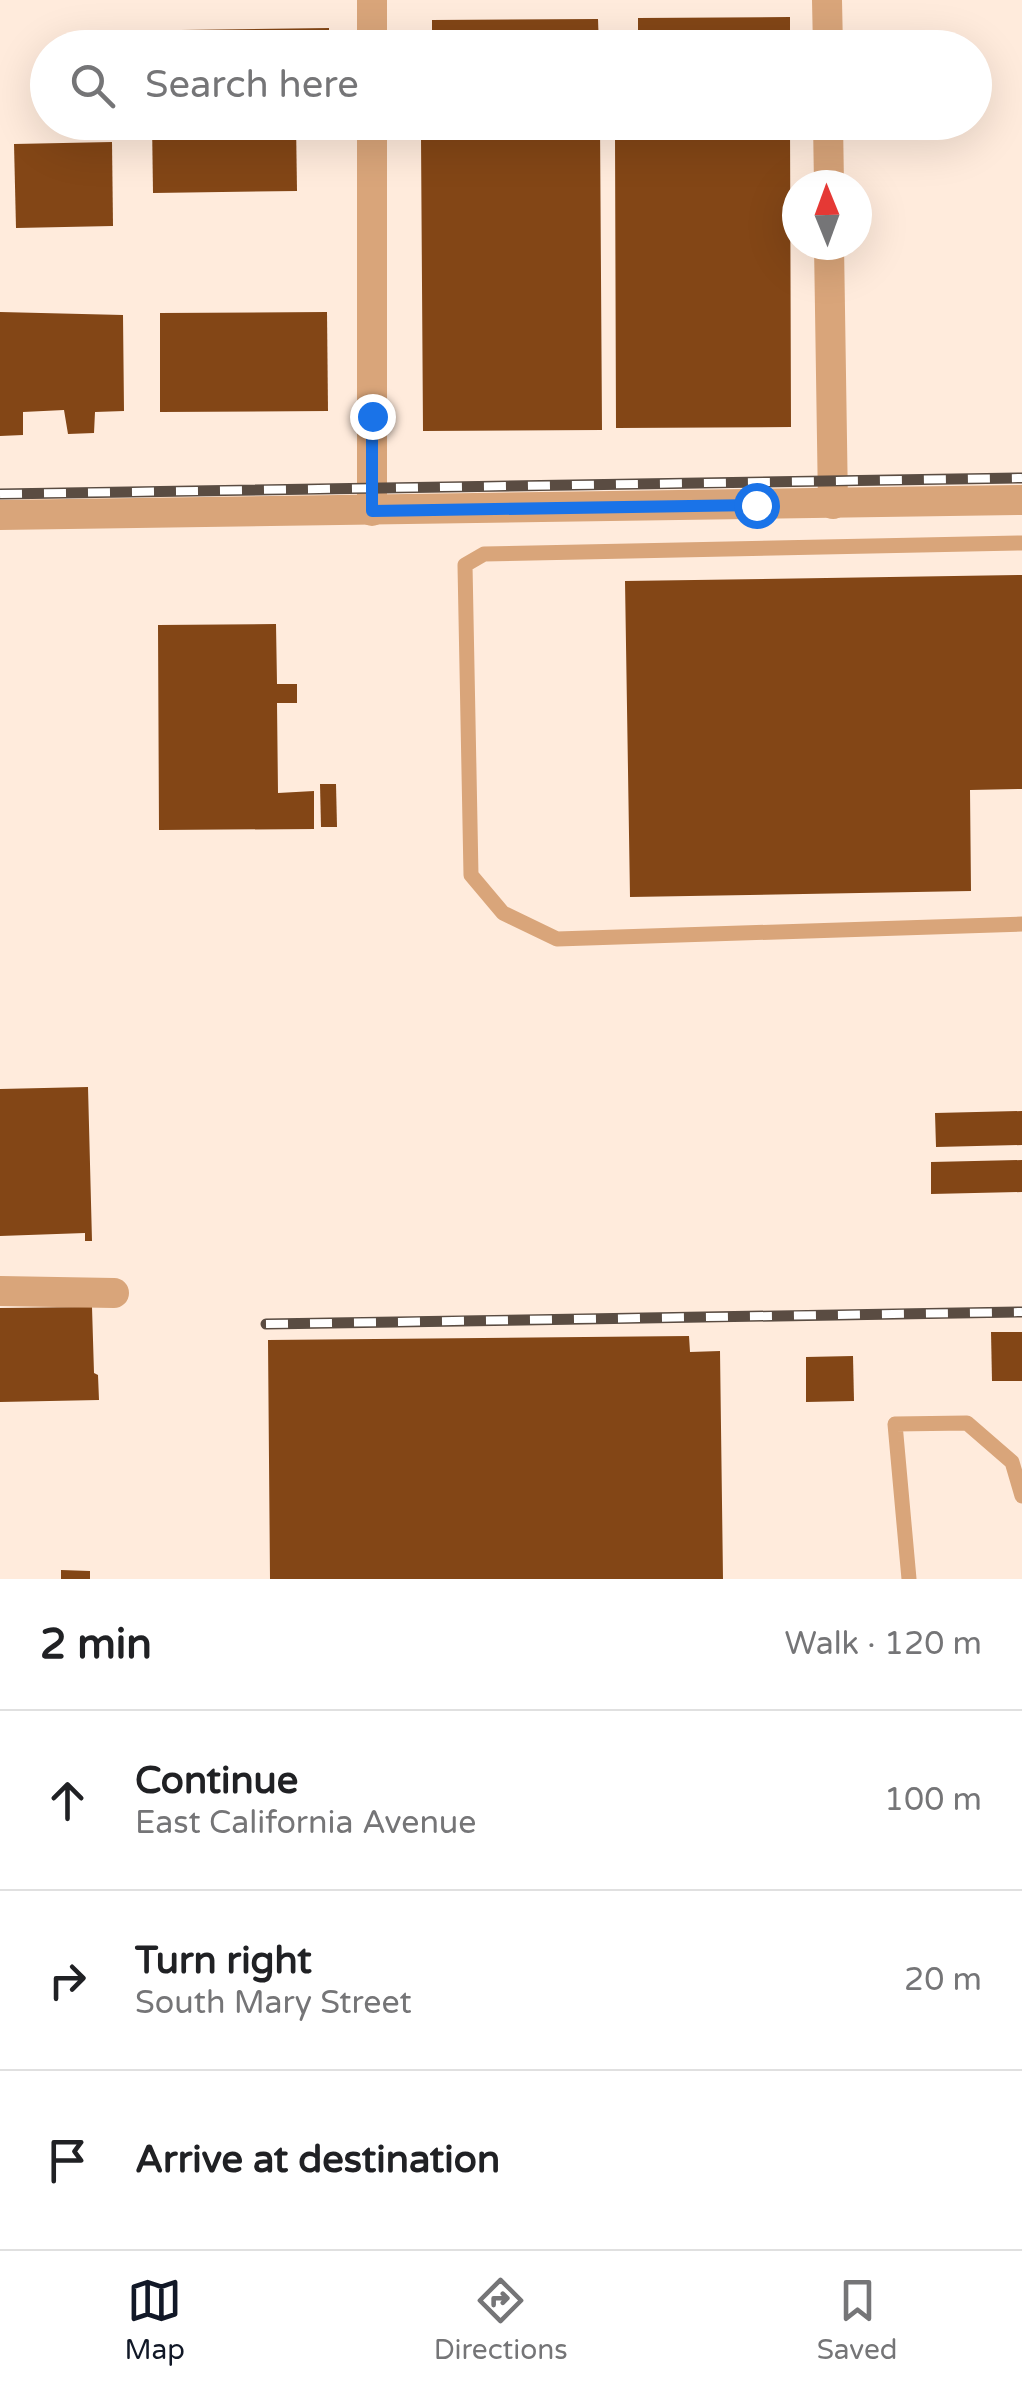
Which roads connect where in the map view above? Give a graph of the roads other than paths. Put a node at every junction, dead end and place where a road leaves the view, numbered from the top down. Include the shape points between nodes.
1 (372, 0) edge
2 (827, 0) edge
3 (372, 30) edge
4 (828, 30) edge
5 (372, 140) edge
6 (828, 140) edge
7 (829, 170) edge
8 (829, 260) edge
9 (1022, 500) edge
10 (832, 504) junction
11 (372, 511) junction
12 (0, 514) edge
13 (1022, 543) edge
14 (1022, 924) edge
15 (0, 1291) edge
16 (114, 1293) dead end
17 (1022, 1496) edge
18 (909, 1579) edge

1 - 3 street
2 - 4 street
5 - 11 street
6 - 7 street
8 - 10 street
9 - 10 street
10 - 11 street
11 - 12 street
13 - 14 lane via 484,554 465,564 472,875 503,913 557,939
15 - 16 street
17 - 18 lane via 1012,1462 967,1423 895,1424

